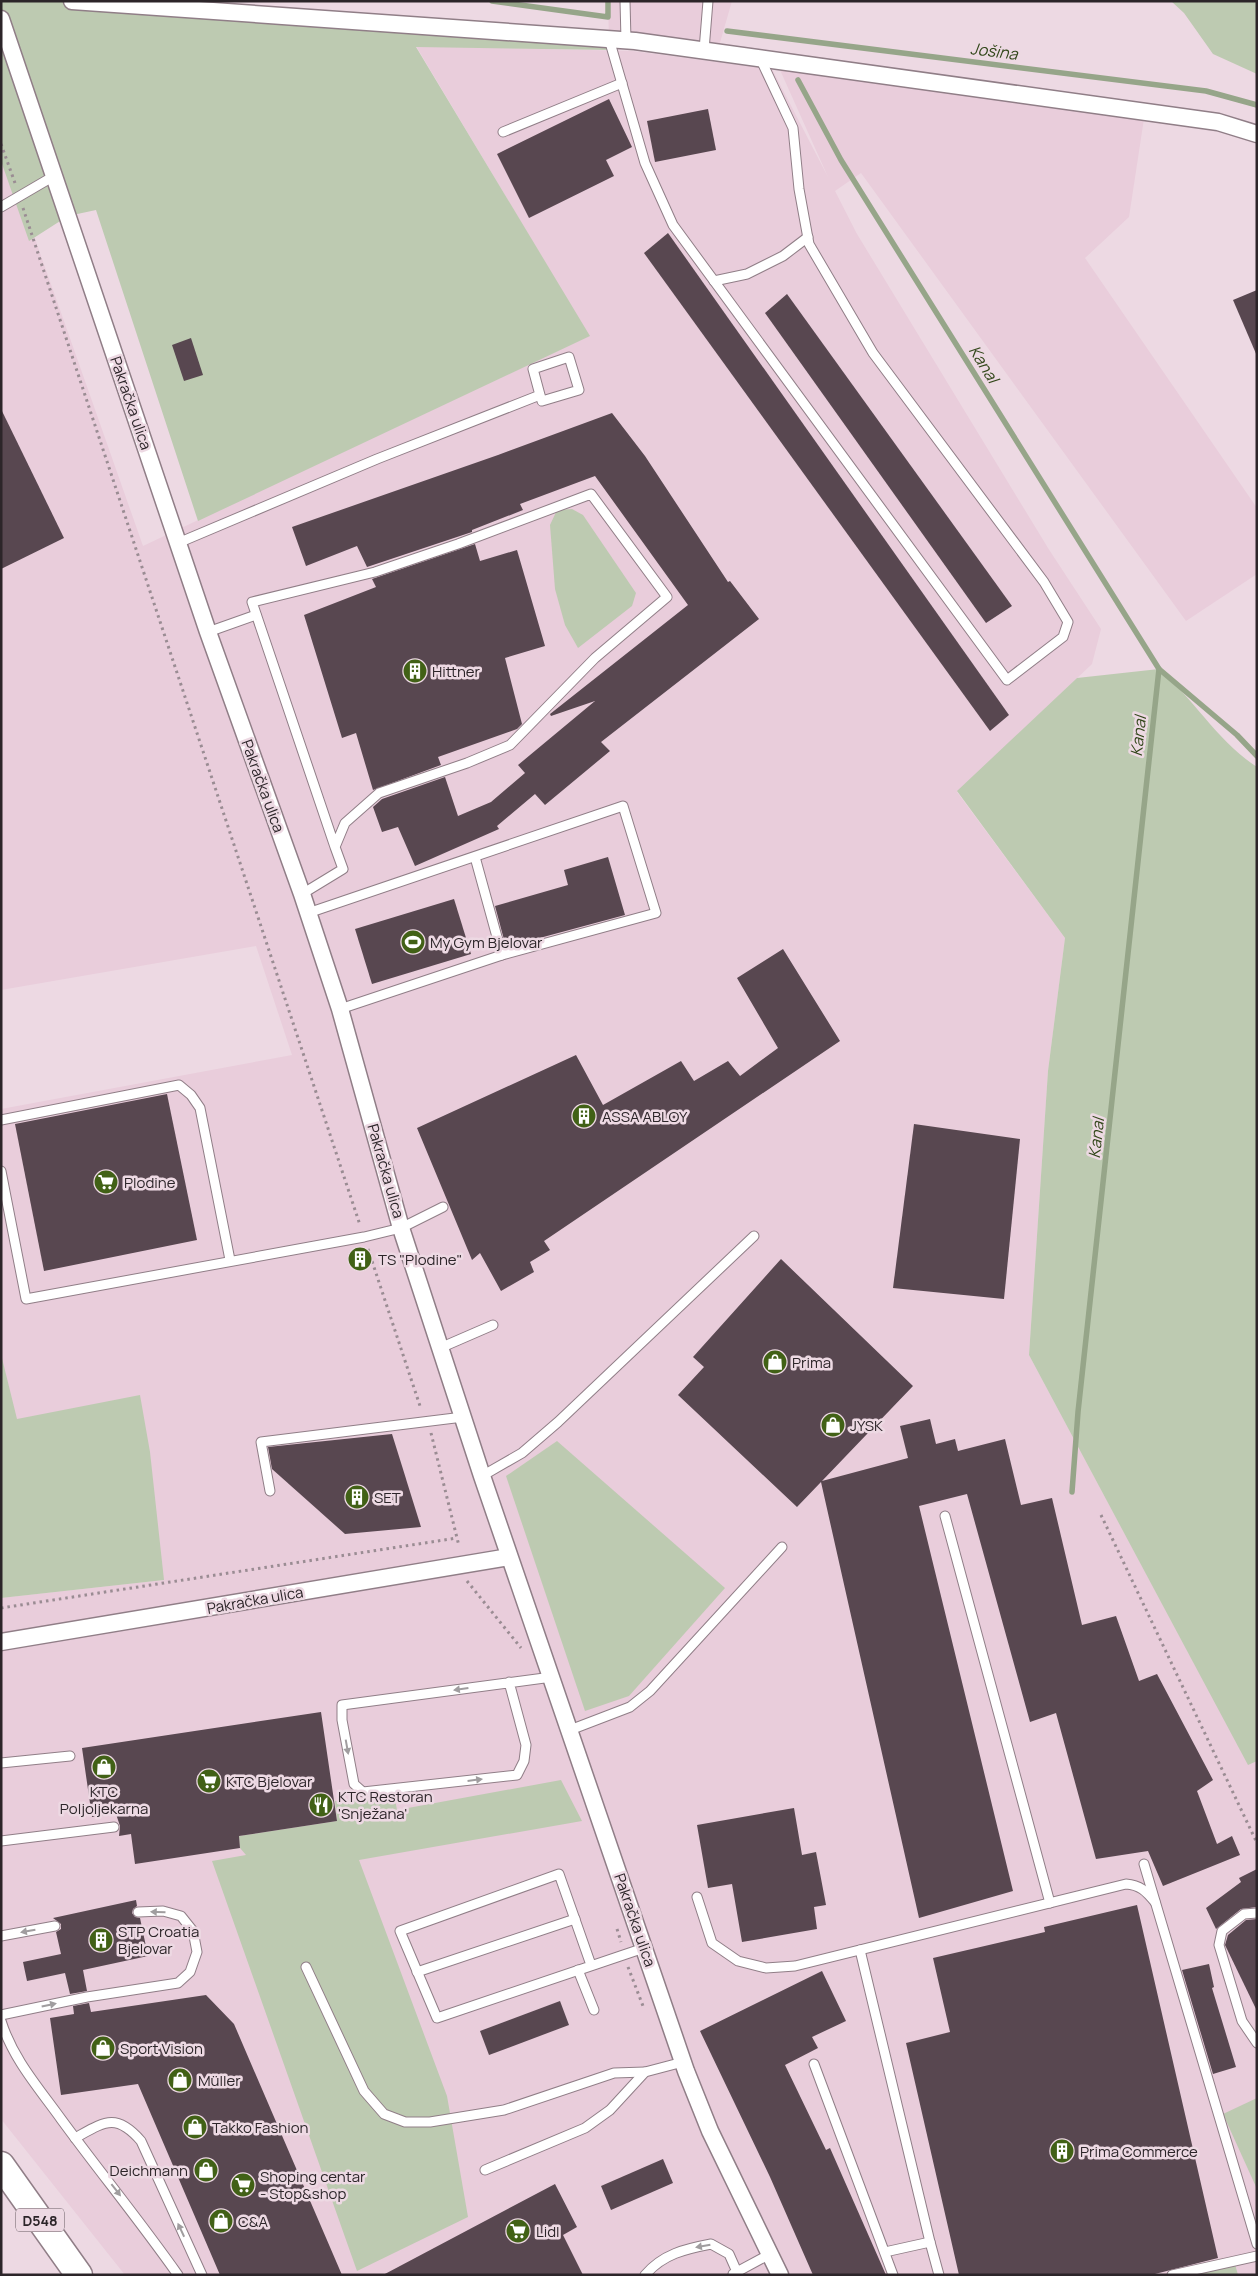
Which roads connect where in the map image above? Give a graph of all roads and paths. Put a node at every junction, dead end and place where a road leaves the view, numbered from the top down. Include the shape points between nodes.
1 (72, 1) edge
2 (625, 1) edge
3 (708, 1) edge
4 (1, 19) edge
5 (609, 39) junction
6 (626, 40) junction
7 (704, 50) junction
8 (760, 58) junction
9 (622, 83) junction
10 (503, 132) dead end
11 (1257, 134) edge
12 (1, 144) edge
13 (54, 176) junction
14 (16, 188) dead end
15 (22, 205) dead end
16 (1, 207) edge
17 (808, 237) junction
18 (714, 281) junction
19 (540, 395) junction
20 (178, 543) junction
21 (256, 615) junction
22 (208, 632) junction
23 (335, 847) junction
24 (475, 857) junction
25 (302, 894) junction
26 (308, 913) junction
27 (502, 955) junction
28 (340, 1009) junction
29 (1, 1120) edge
30 (1, 1171) edge
31 (443, 1207) dead end
32 (360, 1225) dead end
33 (401, 1228) junction
34 (754, 1236) dead end
35 (367, 1243) dead end
36 (230, 1260) junction
37 (493, 1325) dead end
38 (440, 1348) junction
39 (463, 1417) junction
40 (426, 1421) junction
41 (482, 1476) junction
42 (270, 1490) dead end
43 (1101, 1515) dead end
44 (945, 1516) dead end
45 (457, 1538) junction
46 (459, 1546) dead end
47 (782, 1547) dead end
48 (509, 1557) junction
49 (1, 1608) edge
50 (1, 1642) edge
51 (552, 1677) junction
52 (509, 1682) junction
53 (570, 1730) junction
54 (70, 1756) dead end
55 (1, 1763) edge
56 (114, 1827) dead end
57 (1, 1841) edge
58 (1257, 1843) edge
59 (1144, 1864) dead end
60 (697, 1897) dead end
61 (1155, 1902) junction
62 (1050, 1903) junction
63 (138, 1912) dead end
64 (1257, 1913) edge
65 (575, 1919) junction
66 (55, 1926) dead end
67 (1, 1936) edge
68 (644, 1948) junction
69 (860, 1950) junction
70 (591, 1965) junction
71 (306, 1967) dead end
72 (578, 1970) junction
73 (417, 1972) junction
74 (594, 2010) dead end
75 (1, 2015) edge
76 (1, 2021) edge
77 (1257, 2043) edge
78 (683, 2062) junction
79 (814, 2064) dead end
80 (645, 2072) junction
81 (75, 2138) junction
82 (1, 2165) edge
83 (485, 2170) dead end
84 (930, 2242) junction
85 (1257, 2244) edge
86 (885, 2252) junction
87 (770, 2254) junction
88 (1257, 2256) edge
89 (734, 2273) edge
90 (79, 2275) edge
91 (178, 2275) edge
92 (202, 2275) edge
93 (645, 2275) edge
94 (780, 2275) edge
95 (893, 2275) edge
96 (939, 2275) edge
97 (1172, 2275) edge

1 - 5 street
2 - 6 lane
3 - 7 lane
4 - 13 street, Pakračka ulica
5 - 6 street
5 - 9 lane
6 - 7 street
7 - 8 street
8 - 11 street via 1218,122
8 - 17 lane via 793,128
9 - 10 lane
9 - 18 lane via 645,163 673,225
12 - 14 path
13 - 16 lane
13 - 20 street, Pakračka ulica
15 - 32 path
17 - 18 lane via 783,256 747,274
17 - 18 lane via 873,353 1044,582 1068,622 1063,637 1007,680
19 - 19 lane via 542,401 579,390 569,357 533,369
19 - 20 lane
20 - 22 street, Pakračka ulica
21 - 22 lane
21 - 23 lane
21 - 23 lane via 252,602 374,572 591,494 667,597 596,658 510,745 379,793 345,823
22 - 25 street, Pakračka ulica
23 - 25 lane via 343,869
24 - 26 lane
24 - 27 lane
24 - 27 lane via 623,806 656,913
25 - 26 street, Pakračka ulica
26 - 28 street, Pakračka ulica
27 - 28 lane
28 - 33 street, Pakračka ulica
29 - 36 lane via 179,1085 200,1108
30 - 36 lane via 26,1299
31 - 33 lane
33 - 36 lane
33 - 38 street, Pakračka ulica
34 - 41 lane via 558,1422 522,1453
35 - 40 path
37 - 38 lane
38 - 39 street, Pakračka ulica
39 - 40 lane
39 - 41 street, Pakračka ulica
40 - 42 lane via 261,1442
40 - 45 path
41 - 48 street, Pakračka ulica
43 - 58 path
44 - 62 lane
45 - 46 path
45 - 49 path
47 - 53 lane via 650,1691 630,1707
48 - 50 street, Pakračka ulica
48 - 51 street, Pakračka ulica
51 - 52 lane
51 - 53 street, Pakračka ulica
52 -> 52 lane via 342,1705 354,1784 363,1792 517,1775 524,1761 526,1745
53 - 68 street, Pakračka ulica
54 - 55 lane
56 - 57 lane
59 - 61 lane
60 - 69 lane via 712,1943 738,1961 766,1968 795,1966
61 - 62 lane via 1137,1885 1126,1884
61 - 85 lane
62 - 69 lane
75 -> 63 lane via 87,1996 178,1983 190,1972 197,1952 192,1931 180,1916 163,1911
64 - 77 lane via 1244,1914 1222,1931 1219,1946 1242,2021
65 - 70 lane
65 - 73 lane
65 - 73 lane via 559,1874 400,1931
66 -> 67 lane
68 - 70 lane
68 - 78 street, Pakračka ulica
69 - 84 lane
70 - 72 lane
71 - 80 lane via 364,2091 384,2114 405,2122 430,2122 504,2110 614,2073
72 - 73 lane via 437,2018
72 - 74 lane
76 - 81 lane via 16,2058
78 - 80 lane
78 - 87 street, Pakračka ulica via 710,2131
79 - 86 lane
80 - 83 lane via 610,2110 585,2128
81 -> 91 lane
92 -> 81 lane via 141,2142 129,2127 117,2122 100,2124
82 - 90 main road, D548
84 - 86 lane
84 - 96 lane
86 - 95 lane
87 - 89 lane
87 - 94 street, Pakračka ulica
88 - 97 lane
89 -> 93 lane via 729,2254 712,2244 672,2254

